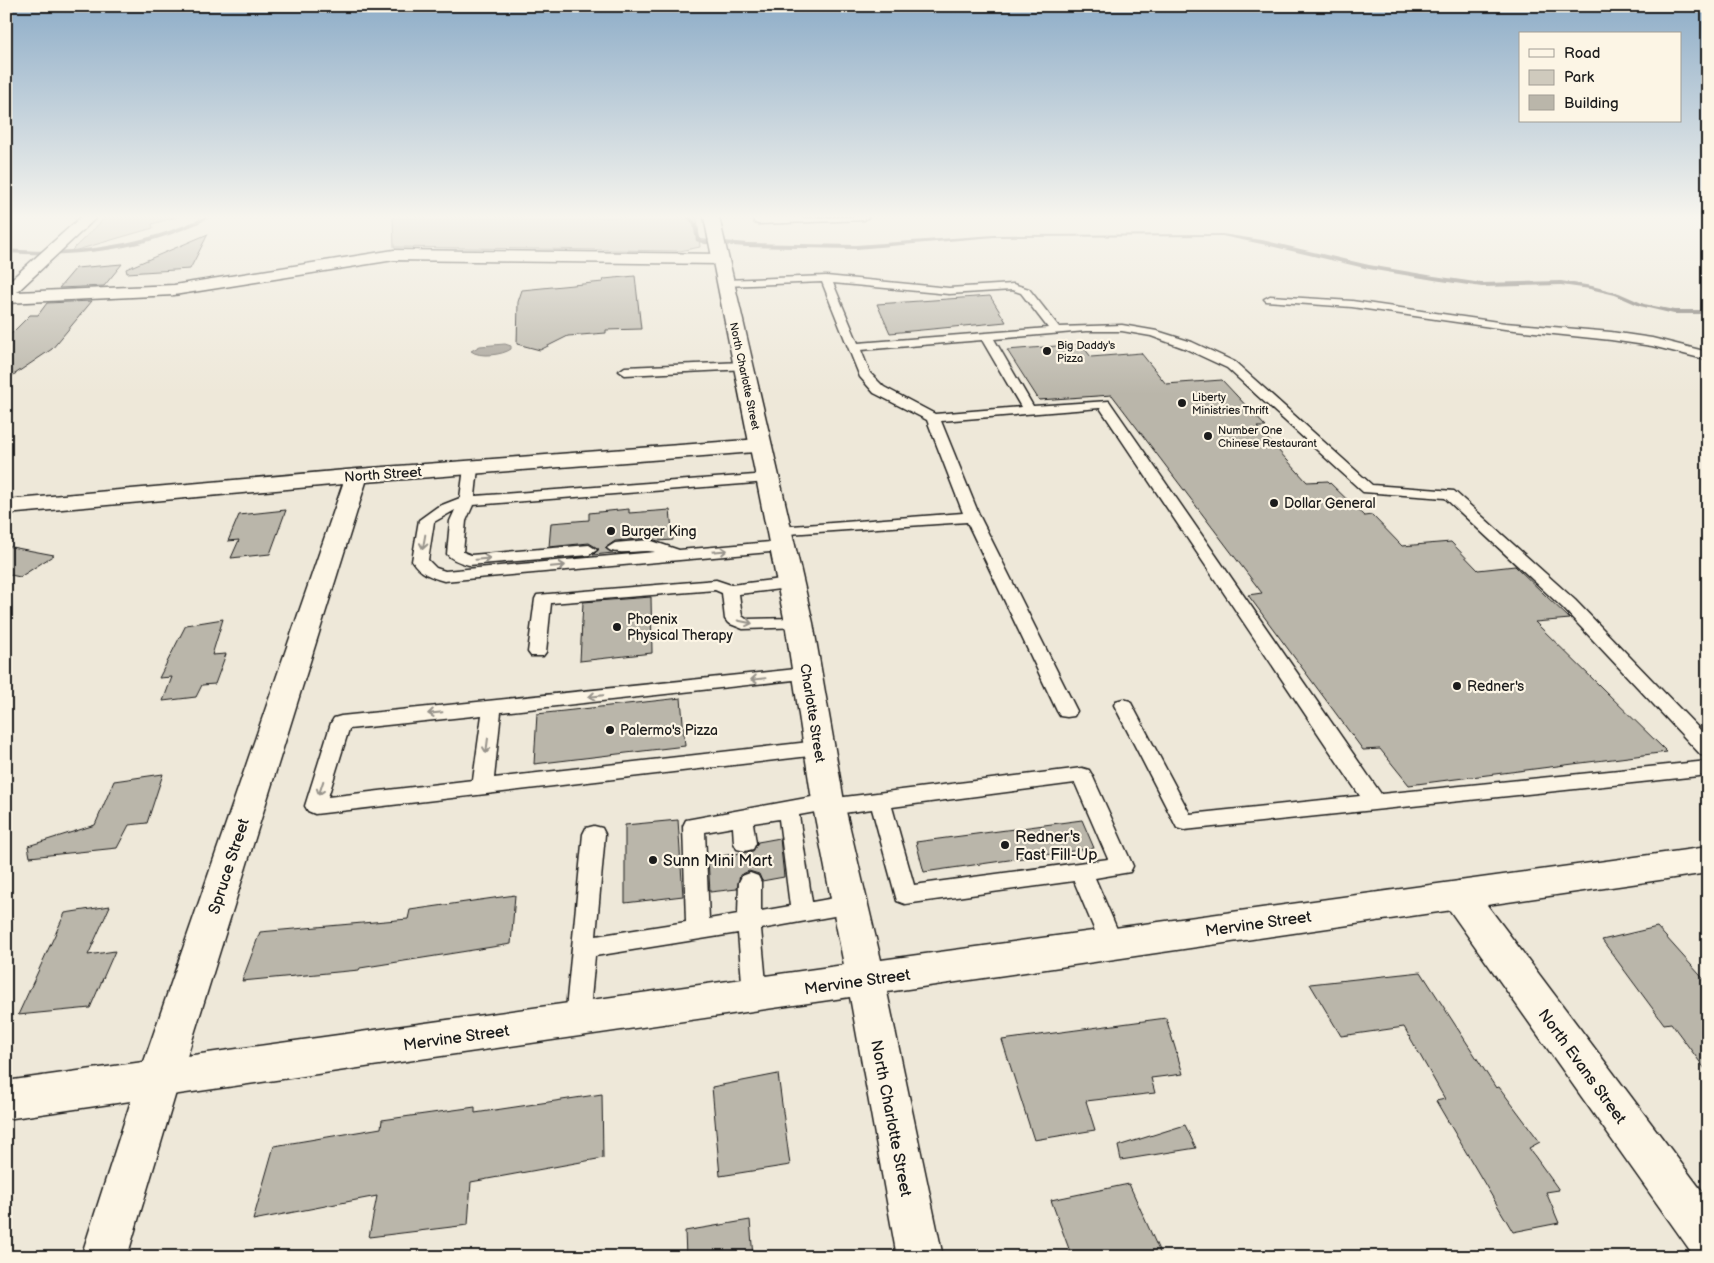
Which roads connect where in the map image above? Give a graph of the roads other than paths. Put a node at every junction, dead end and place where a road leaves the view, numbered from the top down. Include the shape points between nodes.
1 (25, 276) edge
2 (262, 276) edge
3 (723, 276) edge
4 (826, 279) junction
5 (725, 283) junction
6 (6, 293) edge
7 (6, 298) edge
8 (1270, 299) dead end
9 (1048, 331) junction
10 (986, 336) junction
11 (854, 347) junction
12 (1708, 356) edge
13 (743, 366) junction
14 (625, 371) dead end
15 (1029, 410) junction
16 (933, 418) junction
17 (760, 446) junction
18 (471, 468) junction
19 (356, 476) junction
20 (768, 478) junction
21 (467, 501) junction
22 (6, 507) edge
23 (972, 517) junction
24 (780, 539) junction
25 (615, 548) dead end
26 (589, 550) dead end
27 (678, 555) junction
28 (790, 583) junction
29 (730, 590) junction
30 (799, 623) junction
31 (537, 652) dead end
32 (806, 674) junction
33 (1123, 705) dead end
34 (492, 707) junction
35 (1067, 711) dead end
36 (818, 748) junction
37 (1708, 750) edge
38 (1708, 768) edge
39 (482, 785) junction
40 (880, 800) junction
41 (1375, 802) junction
42 (829, 805) junction
43 (788, 809) junction
44 (742, 817) junction
45 (594, 834) dead end
46 (745, 844) dead end
47 (1708, 860) edge
48 (1081, 872) junction
49 (750, 882) dead end
50 (1459, 894) junction
51 (851, 904) junction
52 (802, 912) junction
53 (749, 922) junction
54 (698, 930) junction
55 (1111, 943) junction
56 (584, 948) junction
57 (864, 980) junction
58 (755, 994) junction
59 (578, 1020) junction
60 (158, 1079) junction
61 (6, 1100) edge
62 (1708, 1237) edge
63 (104, 1257) edge
64 (920, 1257) edge

1 - 6 street
2 - 7 street via 174,290
3 - 5 street, North Charlotte Street
4 - 5 lane
4 - 9 lane via 908,287 954,296 1004,293 1017,297
4 - 11 lane
5 - 13 street, North Charlotte Street
8 - 12 lane via 1352,304 1504,326 1611,336
9 - 10 lane
9 - 37 lane via 1122,328 1153,333 1188,345 1231,365 1368,489 1449,494 1570,604
10 - 11 lane
10 - 15 lane
11 - 16 lane via 864,374 879,390
13 - 14 lane
13 - 17 street, North Charlotte Street
15 - 16 lane
15 - 41 lane via 1104,404
16 - 23 lane
17 - 18 street, North Street
17 - 20 street, Charlotte Street
18 - 19 street, North Street
18 - 21 lane
19 - 22 street, North Street
19 - 60 street, Spruce Street
20 - 21 lane
20 - 24 street, Charlotte Street
21 -> 26 lane via 458,521 455,554 469,560
21 -> 27 lane via 442,510 428,520 420,561 430,571 444,576
23 - 24 lane
23 - 35 lane
27 -> 24 lane
24 - 28 street, Charlotte Street
25 - 27 lane via 648,545
28 - 29 lane
28 - 30 street, Charlotte Street
29 -> 30 lane via 734,619 743,624
29 - 31 lane via 716,585 542,599
30 - 32 street, Charlotte Street
32 -> 34 lane
32 - 36 street, Charlotte Street
33 - 41 lane via 1184,822
34 -> 39 lane
34 -> 39 lane via 341,723 315,806
36 - 39 lane
36 - 42 street, Charlotte Street
38 - 41 lane
40 - 42 lane
40 - 48 lane via 905,895
40 - 48 lane via 1082,775 1122,866
42 - 43 lane
42 - 51 street, Charlotte Street
43 - 44 lane
43 - 52 lane
44 - 46 lane
44 - 54 lane via 694,826
45 - 56 lane
47 - 50 street, Mervine Street
48 - 55 lane
49 - 53 lane
50 - 55 street, Mervine Street
50 - 62 street, North Evans Street
51 - 52 lane
51 - 57 street, Charlotte Street
52 - 53 lane
53 - 54 lane
53 - 58 lane
54 - 56 lane
55 - 57 street, Mervine Street
56 - 59 lane
57 - 58 street, Mervine Street
57 - 64 street, North Charlotte Street
58 - 59 street, Mervine Street
59 - 60 street, Mervine Street
60 - 61 street, Mervine Street
60 - 63 street, Spruce Street

